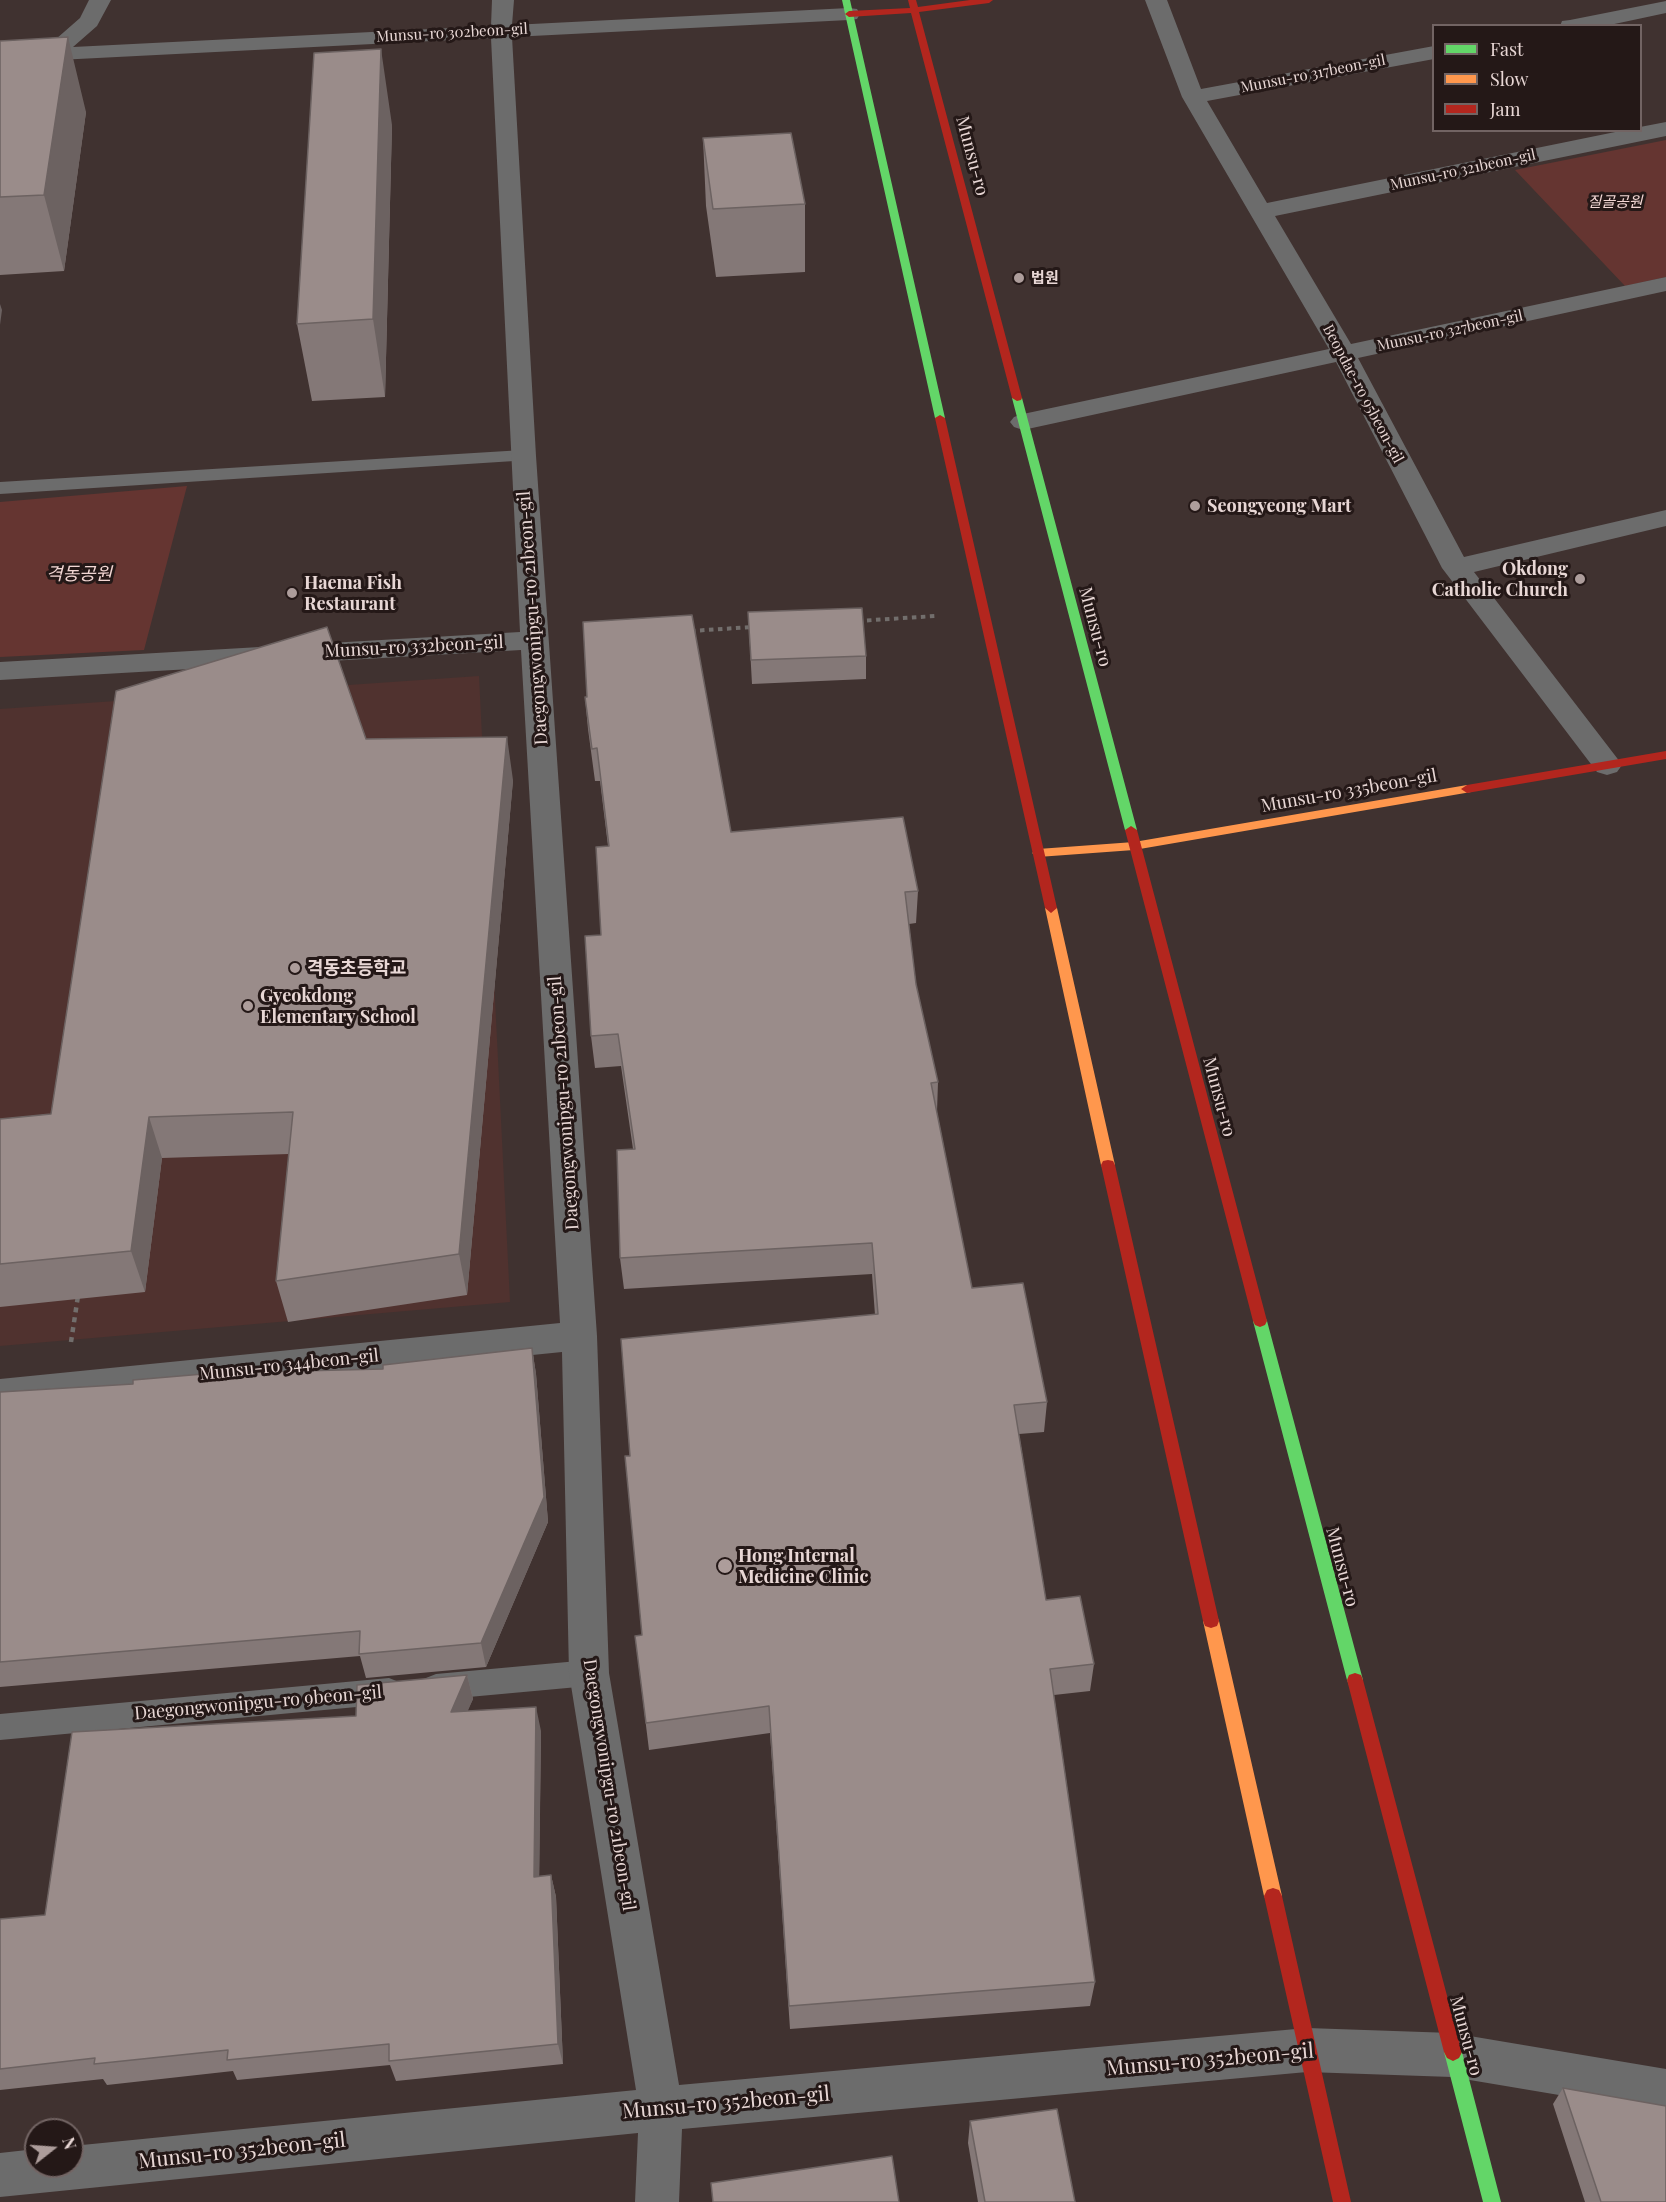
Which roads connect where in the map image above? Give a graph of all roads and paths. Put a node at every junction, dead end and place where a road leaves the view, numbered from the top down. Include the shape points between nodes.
1 (100, 0) edge
2 (503, 0) edge
3 (989, 0) edge
4 (1156, 0) edge
5 (913, 5) edge
6 (847, 7) edge
7 (1666, 7) edge
8 (1580, 24) edge
9 (501, 30) junction
10 (1432, 52) edge
11 (55, 54) junction
12 (1193, 97) junction
13 (0, 100) edge
14 (1666, 129) edge
15 (1260, 212) junction
16 (1666, 284) edge
17 (1344, 354) junction
18 (1023, 422) junction
19 (523, 456) junction
20 (0, 488) edge
21 (1666, 518) edge
22 (1456, 568) junction
23 (935, 616) dead end
24 (852, 621) edge
25 (758, 627) edge
26 (687, 631) edge
27 (534, 640) junction
28 (0, 671) edge
29 (1666, 755) edge
30 (1607, 765) junction
31 (1134, 846) junction
32 (1038, 854) junction
33 (78, 1294) edge
34 (579, 1336) junction
35 (65, 1387) junction
36 (0, 1394) edge
37 (589, 1673) junction
38 (0, 1727) edge
39 (1307, 2050) junction
40 (1452, 2055) junction
41 (1666, 2091) edge
42 (661, 2109) junction
43 (0, 2175) edge
44 (657, 2202) edge
45 (1342, 2202) edge
46 (1492, 2202) edge

1 - 11 street via 89,21
2 - 9 street, Daegongwonipgu-ro 21beon-gil
3 - 5 main road
4 - 12 street, Beopdae-ro 95beon-gil
5 - 6 main road
5 - 18 main road, Munsu-ro
6 - 9 street, Munsu-ro 302beon-gil
6 - 32 main road
7 - 8 street
9 - 11 street, Munsu-ro 302beon-gil
9 - 19 street, Daegongwonipgu-ro 21beon-gil
10 - 12 street, Munsu-ro 317beon-gil
11 - 13 street
12 - 15 street, Beopdae-ro 95beon-gil
14 - 15 street, Munsu-ro 321beon-gil
15 - 17 street, Beopdae-ro 95beon-gil
16 - 17 street, Munsu-ro 327beon-gil
17 - 18 street, Munsu-ro 327beon-gil
17 - 22 street, Beopdae-ro 95beon-gil
18 - 31 main road, Munsu-ro
19 - 20 lane
19 - 27 street, Daegongwonipgu-ro 21beon-gil
21 - 22 street
22 - 30 street, Beopdae-ro 95beon-gil
23 - 24 path
25 - 26 path
27 - 28 street, Munsu-ro 332beon-gil
27 - 34 street, Daegongwonipgu-ro 21beon-gil
29 - 30 main road, Munsu-ro 335beon-gil
30 - 31 main road, Munsu-ro 335beon-gil
31 - 32 main road, Munsu-ro 335beon-gil
31 - 40 main road, Munsu-ro
32 - 39 main road
33 - 35 path
34 - 35 street, Munsu-ro 344beon-gil
34 - 37 street, Daegongwonipgu-ro 21beon-gil
35 - 36 street, Munsu-ro 344beon-gil
37 - 38 lane, Daegongwonipgu-ro 9beon-gil
37 - 42 street, Daegongwonipgu-ro 21beon-gil
39 - 40 street, Munsu-ro 352beon-gil
39 - 42 street, Munsu-ro 352beon-gil
39 - 45 main road
40 - 41 street, Munsu-ro 352beon-gil
40 - 46 main road, Munsu-ro
42 - 43 street, Munsu-ro 352beon-gil
42 - 44 street, Daegongwonipgu-ro 21beon-gil

